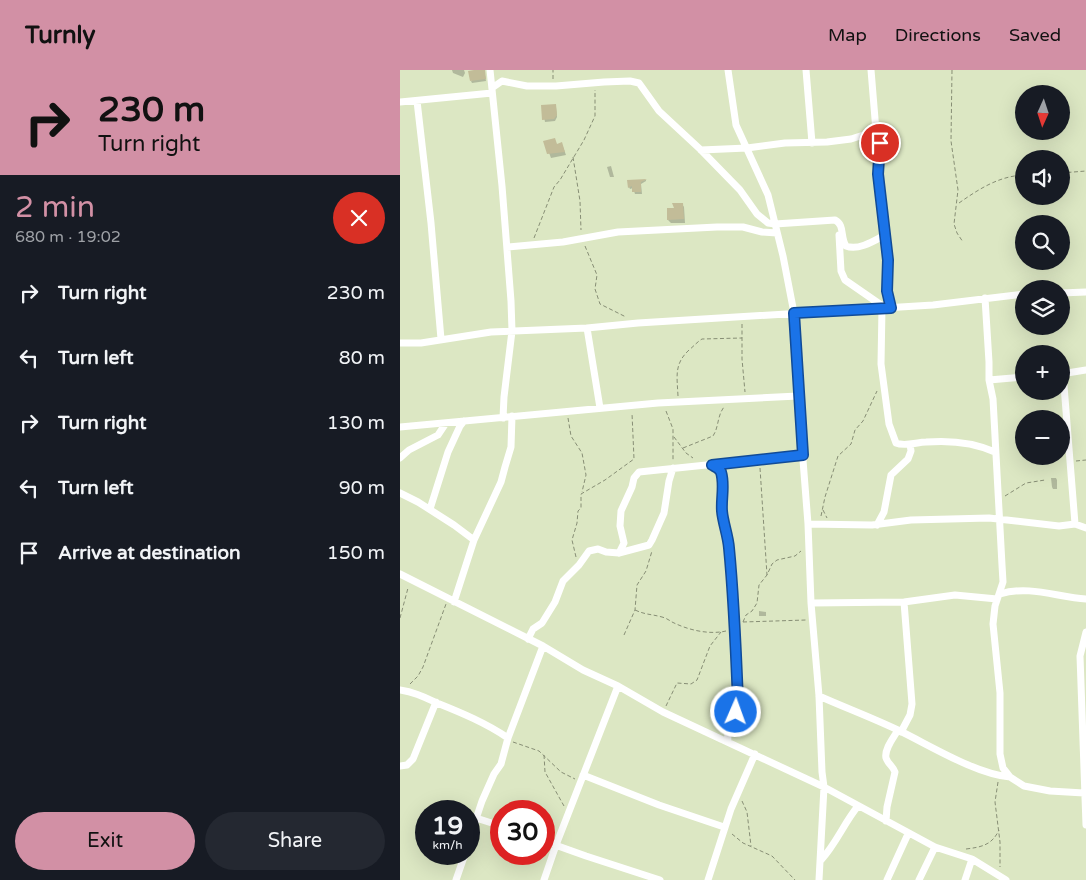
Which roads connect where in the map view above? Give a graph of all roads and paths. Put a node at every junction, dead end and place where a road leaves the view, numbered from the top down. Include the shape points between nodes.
1 (490, 70) edge
2 (553, 70) edge
3 (728, 70) edge
4 (806, 70) edge
5 (871, 70) edge
6 (952, 70) edge
7 (602, 82) junction
8 (556, 86) junction
9 (492, 90) junction
10 (417, 101) junction
11 (400, 102) edge
12 (876, 131) junction
13 (812, 143) junction
14 (747, 148) junction
15 (701, 150) junction
16 (573, 157) junction
17 (1086, 171) edge
18 (1070, 172) edge
19 (1015, 176) edge
20 (958, 204) junction
21 (840, 222) junction
22 (775, 224) junction
23 (778, 233) junction
24 (885, 235) junction
25 (581, 239) junction
26 (963, 242) dead end
27 (530, 245) junction
28 (507, 247) junction
29 (1086, 292) edge
30 (1070, 293) edge
31 (1015, 295) edge
32 (985, 298) junction
33 (886, 308) junction
34 (794, 313) junction
35 (743, 316) junction
36 (638, 323) junction
37 (587, 328) junction
38 (512, 331) junction
39 (742, 338) junction
40 (441, 339) junction
41 (400, 343) edge
42 (1086, 370) edge
43 (1070, 372) edge
44 (1015, 378) edge
45 (988, 380) junction
46 (877, 391) dead end
47 (798, 396) junction
48 (730, 398) junction
49 (745, 398) junction
50 (1065, 400) edge
51 (678, 402) junction
52 (658, 403) junction
53 (632, 405) junction
54 (600, 408) junction
55 (566, 411) junction
56 (512, 416) junction
57 (503, 418) junction
58 (464, 421) junction
59 (446, 423) junction
60 (400, 427) edge
61 (674, 437) junction
62 (910, 444) junction
63 (683, 448) junction
64 (995, 452) junction
65 (803, 455) junction
66 (400, 458) edge
67 (759, 460) junction
68 (1086, 460) edge
69 (1071, 462) junction
70 (701, 465) junction
71 (712, 465) junction
72 (673, 468) junction
73 (1045, 480) dead end
74 (582, 492) junction
75 (400, 493) edge
76 (998, 504) junction
77 (430, 510) junction
78 (999, 519) junction
79 (812, 524) junction
80 (1075, 524) junction
81 (877, 525) junction
82 (1086, 528) edge
83 (474, 540) junction
84 (652, 540) junction
85 (808, 540) junction
86 (619, 553) junction
87 (579, 565) junction
88 (400, 574) edge
89 (768, 575) junction
90 (413, 581) junction
91 (1003, 582) junction
92 (1013, 592) junction
93 (998, 596) junction
94 (1086, 599) edge
95 (451, 601) junction
96 (904, 602) junction
97 (811, 603) junction
98 (635, 610) junction
99 (400, 618) edge
100 (812, 620) junction
101 (743, 622) junction
102 (734, 628) junction
103 (721, 632) junction
104 (1086, 632) edge
105 (624, 635) dead end
106 (528, 639) junction
107 (543, 646) junction
108 (408, 685) dead end
109 (618, 686) junction
110 (400, 690) edge
111 (819, 696) junction
112 (436, 702) junction
113 (663, 712) junction
114 (900, 731) junction
115 (508, 738) junction
116 (728, 741) junction
117 (755, 754) junction
118 (544, 755) junction
119 (400, 766) edge
120 (999, 776) junction
121 (1010, 777) junction
122 (582, 778) junction
123 (824, 787) junction
124 (738, 791) junction
125 (1084, 793) junction
126 (858, 806) junction
127 (480, 808) edge
128 (567, 816) junction
129 (886, 821) junction
130 (1086, 825) edge
131 (724, 827) junction
132 (999, 829) junction
133 (908, 834) junction
134 (556, 845) junction
135 (752, 847) junction
136 (935, 847) junction
137 (952, 852) junction
138 (972, 859) junction
139 (821, 860) junction
140 (461, 865) edge
141 (789, 874) junction
142 (1003, 878) edge
143 (788, 879) edge
144 (456, 880) edge
145 (544, 880) edge
146 (660, 880) edge
147 (708, 880) edge
148 (795, 880) edge
149 (819, 880) edge
150 (887, 880) edge
151 (919, 880) edge
152 (965, 880) edge

1 - 9 street
2 - 8 path
3 - 14 street via 736,124
4 - 13 street
5 - 12 street
6 - 20 path via 951,141
7 - 8 street
7 - 15 street via 639,83 658,111
7 - 16 path via 594,91 595,116
8 - 9 street via 527,86 502,81
9 - 10 street
9 - 28 street
10 - 11 street
10 - 40 street
12 - 13 street via 851,139
12 - 24 street via 880,141 878,174
13 - 14 street
14 - 15 street
14 - 22 street via 768,194
15 - 22 street via 740,190 757,214 768,223
16 - 25 path via 580,201
16 - 27 path via 554,187
17 - 18 path
19 - 20 path via 1001,178
20 - 26 path via 954,224
21 - 22 street via 823,220
21 - 24 street via 842,239 847,247 862,246
21 - 33 street via 838,237 843,276
22 - 23 street
23 - 25 street via 743,227 717,227 618,232
23 - 34 street
24 - 33 street via 888,260
25 - 27 street
25 - 36 path via 594,264 597,275 595,289 600,304
27 - 28 street
28 - 38 street
29 - 30 street
31 - 32 street
32 - 33 street
32 - 45 street
33 - 34 street
33 - 62 street via 881,364 889,424 896,443
34 - 35 street
34 - 47 street
35 - 36 street
35 - 39 path
36 - 37 street
37 - 38 street
37 - 54 street
38 - 40 street
38 - 57 street
39 - 49 path
39 - 51 path via 702,339 682,356 677,369
40 - 41 street
42 - 43 street
44 - 45 street
45 - 64 street via 993,399
46 - 79 path via 863,422 855,430 851,444 838,456 821,516
47 - 49 street
47 - 65 street
48 - 49 street
48 - 51 street
48 - 63 path via 711,438
50 - 69 street
51 - 52 street
52 - 53 street
52 - 61 path via 667,412
53 - 54 street
53 - 74 path via 634,459
54 - 55 street
55 - 56 street
55 - 74 path via 571,436 582,453 586,475
56 - 57 street
56 - 83 street via 511,447 501,482
57 - 58 street
58 - 59 street
58 - 77 street via 448,452
59 - 60 street
59 - 66 street via 438,435
61 - 63 path
61 - 72 path
62 - 64 street via 969,443
62 - 81 street via 908,459 891,475 884,512
63 - 70 path
64 - 76 street
65 - 67 street
65 - 79 street
67 - 71 street
67 - 89 path
68 - 69 path
69 - 80 street
70 - 71 street
70 - 72 street
71 - 102 street via 720,470 723,485 722,510 729,549
72 - 84 street via 664,513
72 - 86 street via 635,476 620,518 624,544
73 - 76 path via 1026,483
74 - 87 path via 572,540
75 - 77 street
76 - 78 street
77 - 83 street
78 - 80 street via 1059,526
78 - 81 street via 911,520
78 - 91 street
79 - 81 street
79 - 85 street
80 - 82 street
83 - 95 street
84 - 86 street via 646,546
84 - 98 path via 649,564 636,585
85 - 89 path via 798,555 774,562
85 - 97 street
86 - 87 street via 589,550
87 - 106 street via 563,581 555,602
88 - 90 street
89 - 101 path via 760,584 757,602
90 - 95 street
90 - 99 path
91 - 92 street
91 - 93 street
92 - 93 street
92 - 94 street via 1047,592
93 - 96 street via 954,595
93 - 121 street via 993,624 1000,693 1000,754 1003,768
95 - 106 street
95 - 108 path via 440,616 420,671
96 - 97 street
96 - 114 street via 912,704 910,715
97 - 100 street
98 - 103 path via 697,630
98 - 105 path
100 - 101 path
100 - 111 street
101 - 102 path
102 - 103 path
102 - 116 street via 738,702 727,732
103 - 113 path via 710,646 698,680 691,684 677,684
104 - 125 street via 1080,656
106 - 107 street
107 - 109 street
107 - 115 street
109 - 113 street
109 - 122 street
110 - 112 street
111 - 114 street
111 - 123 street
112 - 115 street via 484,723
112 - 119 street via 413,758 408,765
113 - 116 street
114 - 120 street
114 - 129 street via 886,753 895,772
115 - 118 path
115 - 127 street via 501,764
116 - 117 street
117 - 123 street
117 - 124 street
118 - 122 path via 561,772
118 - 128 path via 545,772 561,798
120 - 121 street
120 - 132 path via 995,802
121 - 125 street via 1024,786
122 - 128 street
122 - 131 street
123 - 126 street
123 - 139 street
124 - 131 street
124 - 135 path via 748,812
125 - 130 street
126 - 129 street
126 - 139 street
128 - 134 street
129 - 133 street
131 - 135 path
131 - 147 street
132 - 137 path via 986,846
132 - 142 path
133 - 136 street
133 - 150 street
134 - 145 street
134 - 146 street
135 - 141 path via 772,856
136 - 137 street
136 - 151 street
137 - 138 street
138 - 142 street
138 - 152 street
139 - 149 street
140 - 144 street
141 - 143 path
141 - 148 path

